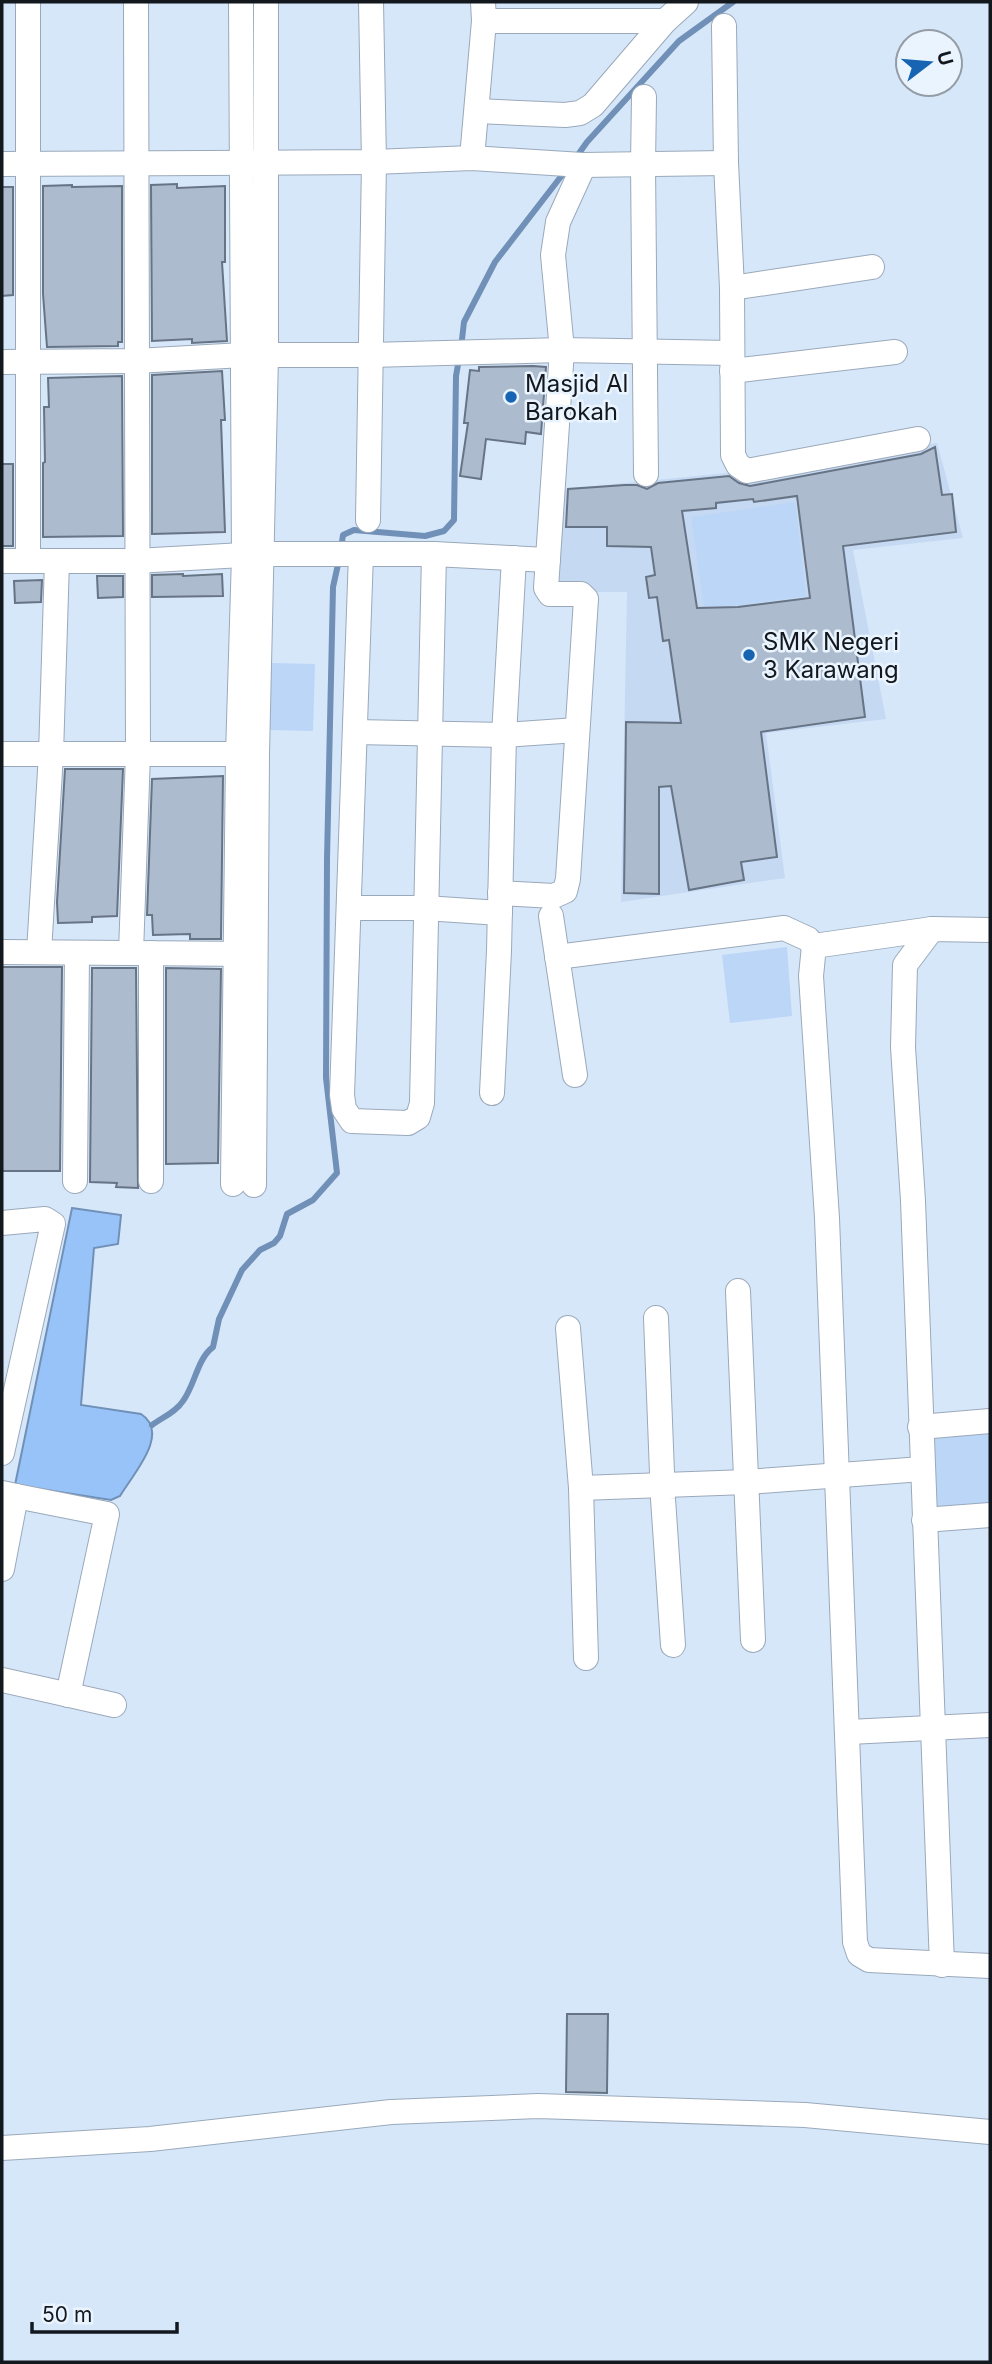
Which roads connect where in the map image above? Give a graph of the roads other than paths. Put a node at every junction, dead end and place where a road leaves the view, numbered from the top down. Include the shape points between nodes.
1 (29, 2) edge
2 (136, 2) edge
3 (241, 2) edge
4 (266, 2) edge
5 (370, 2) edge
6 (686, 2) edge
7 (484, 11) edge
8 (665, 21) junction
9 (724, 26) dead end
10 (644, 97) dead end
11 (477, 111) junction
12 (472, 158) junction
13 (253, 162) junction
14 (374, 162) junction
15 (28, 163) junction
16 (136, 163) junction
17 (726, 163) junction
18 (2, 164) edge
19 (583, 165) junction
20 (643, 165) junction
21 (872, 267) dead end
22 (732, 288) junction
23 (562, 350) junction
24 (895, 352) dead end
25 (645, 353) junction
26 (254, 355) junction
27 (370, 355) junction
28 (136, 361) junction
29 (2, 362) edge
30 (28, 362) junction
31 (732, 362) junction
32 (918, 439) dead end
33 (646, 474) dead end
34 (368, 520) dead end
35 (357, 554) junction
36 (434, 554) junction
37 (253, 555) junction
38 (514, 558) junction
39 (548, 560) junction
40 (2, 561) edge
41 (28, 561) junction
42 (57, 561) junction
43 (136, 561) junction
44 (577, 730) junction
45 (355, 732) junction
46 (429, 735) junction
47 (504, 735) junction
48 (2, 754) edge
49 (51, 754) junction
50 (138, 754) junction
51 (248, 755) junction
52 (500, 903) junction
53 (349, 908) junction
54 (425, 908) junction
55 (551, 916) dead end
56 (932, 929) junction
57 (990, 930) edge
58 (814, 946) junction
59 (2, 952) edge
60 (39, 952) junction
61 (76, 953) junction
62 (141, 953) junction
63 (246, 954) junction
64 (557, 957) junction
65 (575, 1075) dead end
66 (492, 1093) dead end
67 (75, 1181) dead end
68 (151, 1181) dead end
69 (244, 1184) dead end
70 (2, 1223) edge
71 (738, 1291) dead end
72 (656, 1318) dead end
73 (568, 1328) dead end
74 (990, 1421) edge
75 (920, 1427) junction
76 (2, 1453) edge
77 (922, 1469) junction
78 (839, 1477) junction
79 (747, 1482) junction
80 (663, 1485) junction
81 (581, 1488) junction
82 (9, 1494) edge
83 (990, 1516) edge
84 (924, 1520) junction
85 (2, 1569) edge
86 (753, 1640) dead end
87 (673, 1645) dead end
88 (586, 1658) dead end
89 (2, 1681) edge
90 (68, 1695) junction
91 (114, 1705) dead end
92 (990, 1725) edge
93 (933, 1728) junction
94 (849, 1732) junction
95 (942, 1965) junction
96 (990, 1966) edge
97 (990, 2132) edge
98 (2, 2148) edge

1 - 15 street
2 - 16 street
3 - 13 street
4 - 13 street
5 - 14 street
6 - 8 street
7 - 8 street
7 - 11 street
8 - 11 street via 593,105 580,113
9 - 17 street
10 - 20 street
11 - 12 street
12 - 14 street
12 - 19 street
13 - 14 street
13 - 16 street
13 - 26 street
14 - 27 street
15 - 16 street
15 - 18 street
15 - 30 street
16 - 28 street
17 - 20 street
17 - 22 street
19 - 20 street
19 - 23 street via 558,222 553,255
20 - 25 street
21 - 22 street
22 - 31 street
23 - 25 street
23 - 27 street
23 - 39 street
24 - 31 street
25 - 31 street
25 - 33 street
26 - 27 street
26 - 28 street
26 - 37 street
27 - 34 street
28 - 30 street
28 - 43 street
29 - 30 street
30 - 41 street
31 - 32 street via 733,455 747,471
35 - 36 street
35 - 37 street
35 - 45 street
36 - 38 street
36 - 46 street
37 - 43 street
37 - 51 street
38 - 39 street
38 - 47 street
39 - 44 street via 547,592 581,594 586,599
40 - 41 street
41 - 42 street
42 - 43 street
42 - 49 street
43 - 50 street
44 - 47 street
44 - 52 street via 565,891
45 - 46 street
45 - 53 street
46 - 47 street
46 - 54 street
47 - 52 street
48 - 49 street
49 - 50 street
49 - 60 street
50 - 51 street
50 - 62 street
51 - 63 street
52 - 54 street
52 - 66 street
53 - 54 street
53 - 54 street via 344,1109 352,1121 408,1123 418,1117 422,1103
55 - 64 street
56 - 57 street
56 - 58 street
56 - 75 street via 905,965 903,1047
58 - 64 street via 784,928
58 - 78 street via 811,976
59 - 60 street
60 - 61 street
61 - 62 street
61 - 67 street
62 - 63 street
62 - 68 street
63 - 69 street
64 - 65 street
70 - 76 street via 45,1219 52,1224
71 - 79 street
72 - 80 street
73 - 81 street
74 - 75 street
75 - 77 street
77 - 78 street
77 - 84 street
78 - 79 street
78 - 94 street
79 - 80 street
79 - 86 street
80 - 81 street
80 - 87 street
81 - 88 street
82 - 85 street
82 - 90 street via 107,1514
83 - 84 street
84 - 93 street
89 - 90 street
90 - 91 street
92 - 93 street
93 - 94 street
93 - 95 street
94 - 95 street via 859,1954 869,1960
95 - 96 street
97 - 98 street via 805,2115 538,2106 391,2112 150,2139

